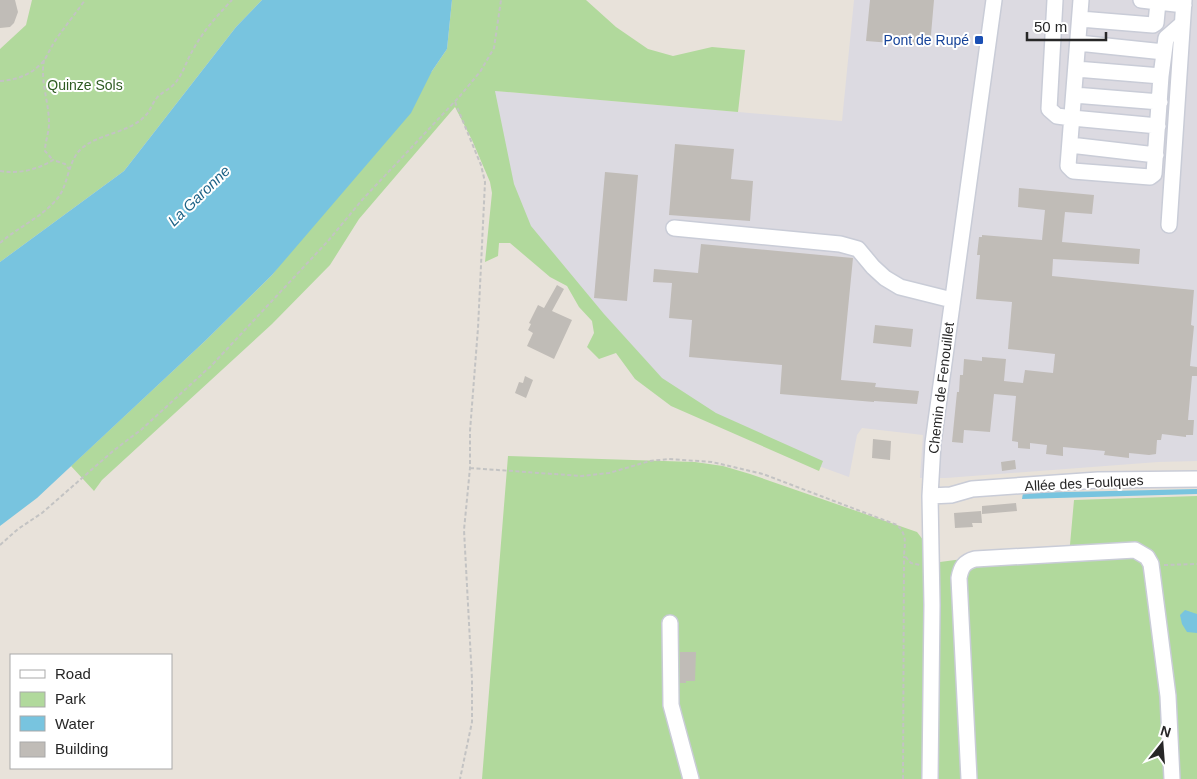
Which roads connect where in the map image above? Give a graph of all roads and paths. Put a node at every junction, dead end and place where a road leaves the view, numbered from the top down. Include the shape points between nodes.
1 (85, 0) edge
2 (232, 0) edge
3 (501, 0) edge
4 (994, 0) edge
5 (1055, 0) edge
6 (1081, 0) edge
7 (1141, 0) edge
8 (1162, 1) edge
9 (1184, 2) edge
10 (1080, 19) junction
11 (1182, 24) junction
12 (1078, 43) junction
13 (1164, 52) junction
14 (44, 60) junction
15 (1076, 69) junction
16 (1161, 76) junction
17 (0, 81) edge
18 (1074, 95) junction
19 (455, 102) junction
20 (1160, 102) junction
21 (1072, 118) junction
22 (1158, 126) junction
23 (1070, 145) junction
24 (1156, 155) junction
25 (53, 160) junction
26 (70, 169) junction
27 (0, 171) edge
28 (1169, 225) dead end
29 (674, 228) dead end
30 (0, 243) edge
31 (952, 300) junction
32 (470, 468) junction
33 (1197, 479) edge
34 (930, 490) junction
35 (0, 545) edge
36 (904, 555) junction
37 (922, 566) dead end
38 (670, 623) dead end
39 (460, 779) edge
40 (691, 779) edge
41 (903, 779) edge
42 (930, 779) edge
43 (969, 779) edge
44 (1172, 779) edge

1 - 14 path
2 - 26 path via 193,48 176,82 157,98 147,114 139,122 82,148
3 - 19 path via 494,48 475,79
4 - 31 street, Chemin de Fenouillet
5 - 21 street via 1048,104 1057,116
6 - 10 street
7 - 8 street
8 - 9 street
8 - 10 street via 1153,26
9 - 11 street
10 - 12 street
11 - 13 street via 1166,38
11 - 28 street
12 - 13 street
12 - 15 street
13 - 16 street
14 - 17 path via 23,77
14 - 25 path via 42,70 49,123 45,151
15 - 16 street
15 - 18 street
16 - 20 street
18 - 20 street
18 - 21 street
19 - 32 path via 485,182
19 - 35 path via 212,365 142,429
20 - 22 street
21 - 22 street
21 - 23 street
22 - 24 street
23 - 24 street
23 - 24 street via 1068,166 1073,171 1150,177 1154,174
25 - 26 path
25 - 27 path via 20,172
26 - 30 path via 65,187 57,199 34,220
29 - 31 street via 840,244 858,249 885,278 900,287
31 - 34 street, Chemin de Fenouillet
32 - 36 path via 581,476 669,459 712,462 763,474 898,526 905,535
32 - 39 path via 464,530 472,722
33 - 34 street, Allée des Foulques via 1098,480
34 - 42 street, Chemin de Fenouillet
36 - 37 path via 911,563
36 - 41 path
38 - 40 street via 670,705
43 - 44 street via 961,568 975,559 1135,550 1147,557 1151,564 1168,696

